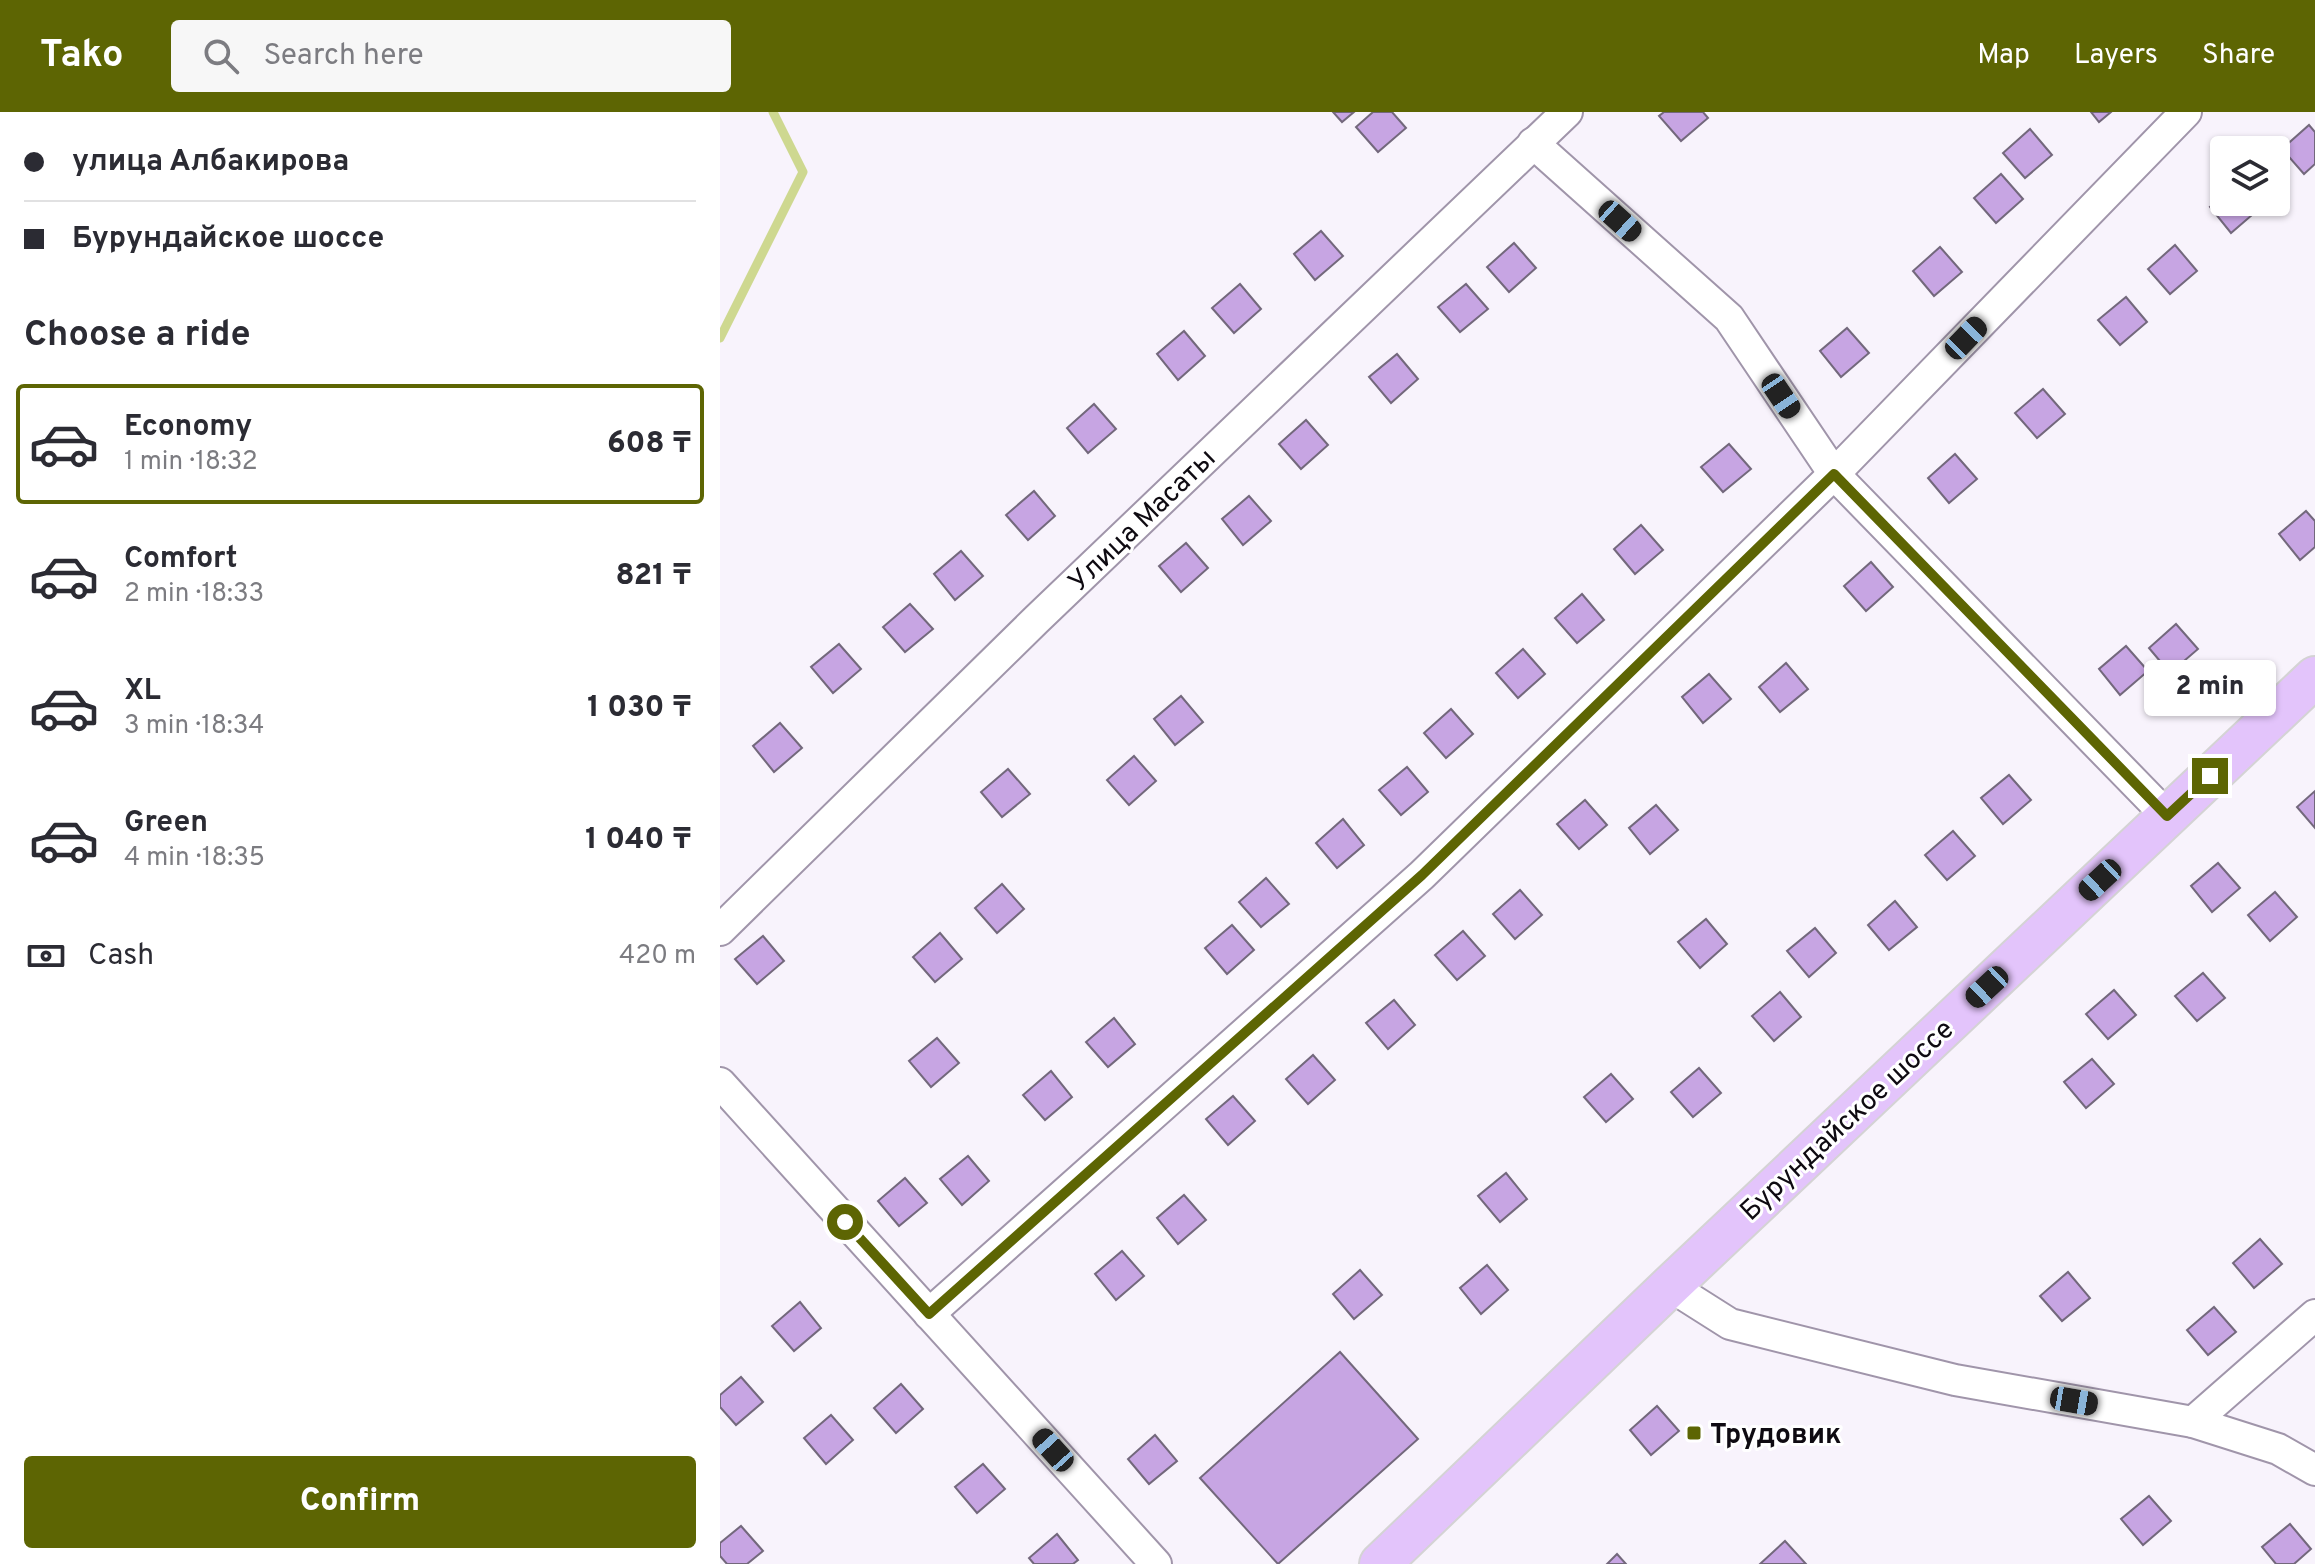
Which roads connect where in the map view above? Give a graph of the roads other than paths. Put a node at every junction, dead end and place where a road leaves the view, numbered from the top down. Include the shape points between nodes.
1 (1567, 112) edge
2 (2186, 112) edge
3 (1533, 143) junction
4 (1834, 474) junction
5 (2315, 677) edge
6 (2167, 816) junction
7 (720, 930) edge
8 (720, 1083) edge
9 (1670, 1286) junction
10 (929, 1314) junction
11 (2315, 1315) edge
12 (2193, 1422) junction
13 (2315, 1470) edge
14 (1383, 1563) edge
15 (1156, 1564) edge

1 - 3 street, Улица Масаты
2 - 4 street
3 - 4 street via 1729,318
3 - 7 street, Улица Масаты
4 - 6 street
4 - 10 street via 1422,875
5 - 6 main road, Бурундайское шоссе
6 - 9 main road, Бурундайское шоссе
8 - 10 street
9 - 12 street via 1730,1324 1955,1380
9 - 14 main road, Бурундайское шоссе
10 - 15 street
11 - 12 street
12 - 13 street via 2278,1449

